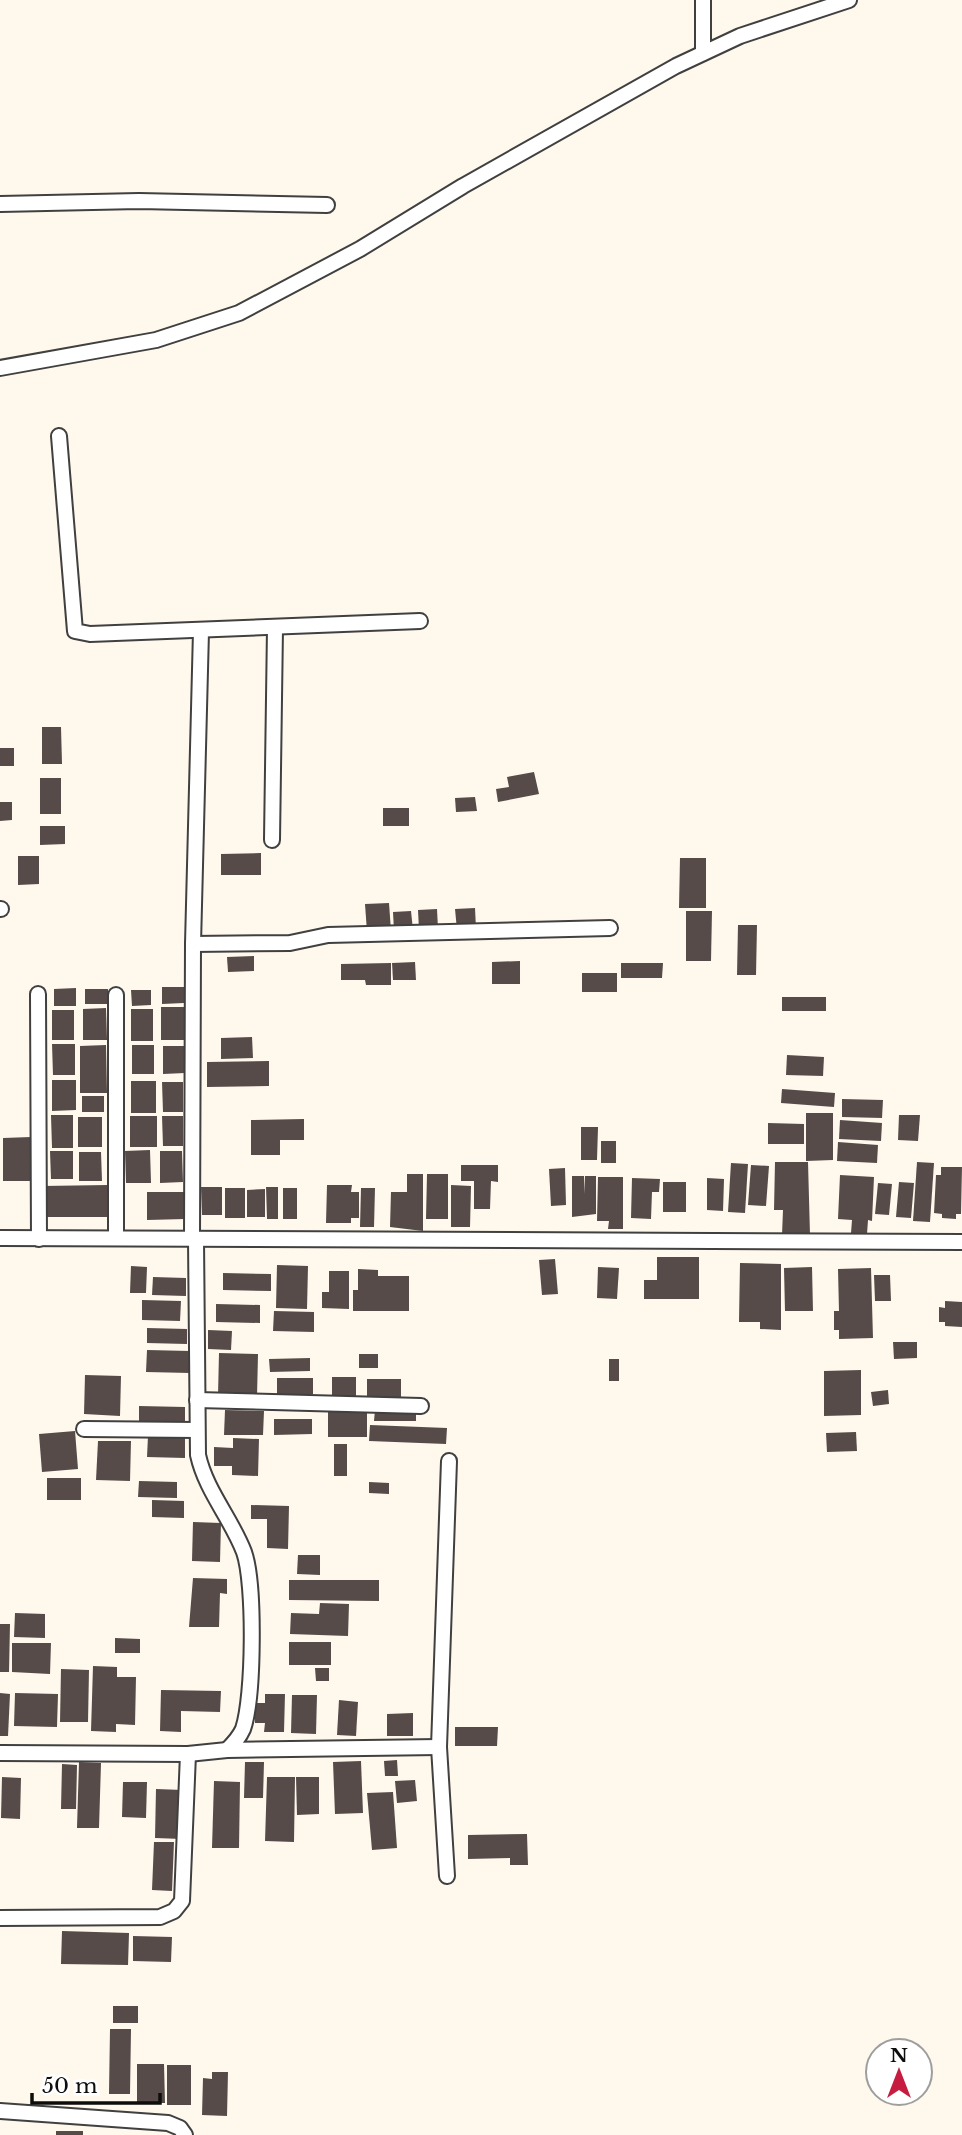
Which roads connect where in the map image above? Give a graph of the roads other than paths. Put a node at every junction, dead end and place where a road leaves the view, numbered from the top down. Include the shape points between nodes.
1 (703, 0) edge
2 (849, 0) edge
3 (703, 53) junction
4 (0, 205) edge
5 (327, 205) dead end
6 (0, 368) edge
7 (59, 436) dead end
8 (420, 621) dead end
9 (275, 628) junction
10 (201, 631) junction
11 (272, 840) dead end
12 (610, 928) dead end
13 (193, 944) junction
14 (38, 994) dead end
15 (116, 995) dead end
16 (0, 1238) edge
17 (116, 1238) junction
18 (39, 1239) junction
19 (194, 1239) junction
20 (962, 1242) edge
21 (198, 1400) junction
22 (421, 1406) dead end
23 (84, 1429) dead end
24 (197, 1430) junction
25 (449, 1461) dead end
26 (439, 1747) junction
27 (227, 1750) junction
28 (0, 1753) edge
29 (188, 1754) junction
30 (447, 1877) dead end
31 (0, 1918) edge
32 (0, 2111) edge
33 (185, 2135) edge

1 - 3 street
2 - 3 street
3 - 6 street via 239,313 156,340
4 - 5 street via 139,201
7 - 10 street via 75,631
8 - 9 street
9 - 10 street
9 - 11 street
10 - 13 street
12 - 13 street via 328,935 290,943
13 - 19 street
14 - 18 street
15 - 17 street
16 - 18 street
17 - 18 street
17 - 19 street
19 - 20 street
19 - 21 street
21 - 22 street
21 - 24 street
23 - 24 street
24 - 27 street via 203,1476 243,1549 251,1579 246,1716 236,1742
25 - 26 street
26 - 27 street
26 - 30 street
27 - 29 street
28 - 29 street
29 - 31 street via 182,1901 174,1911 160,1917
32 - 33 street via 168,2123

